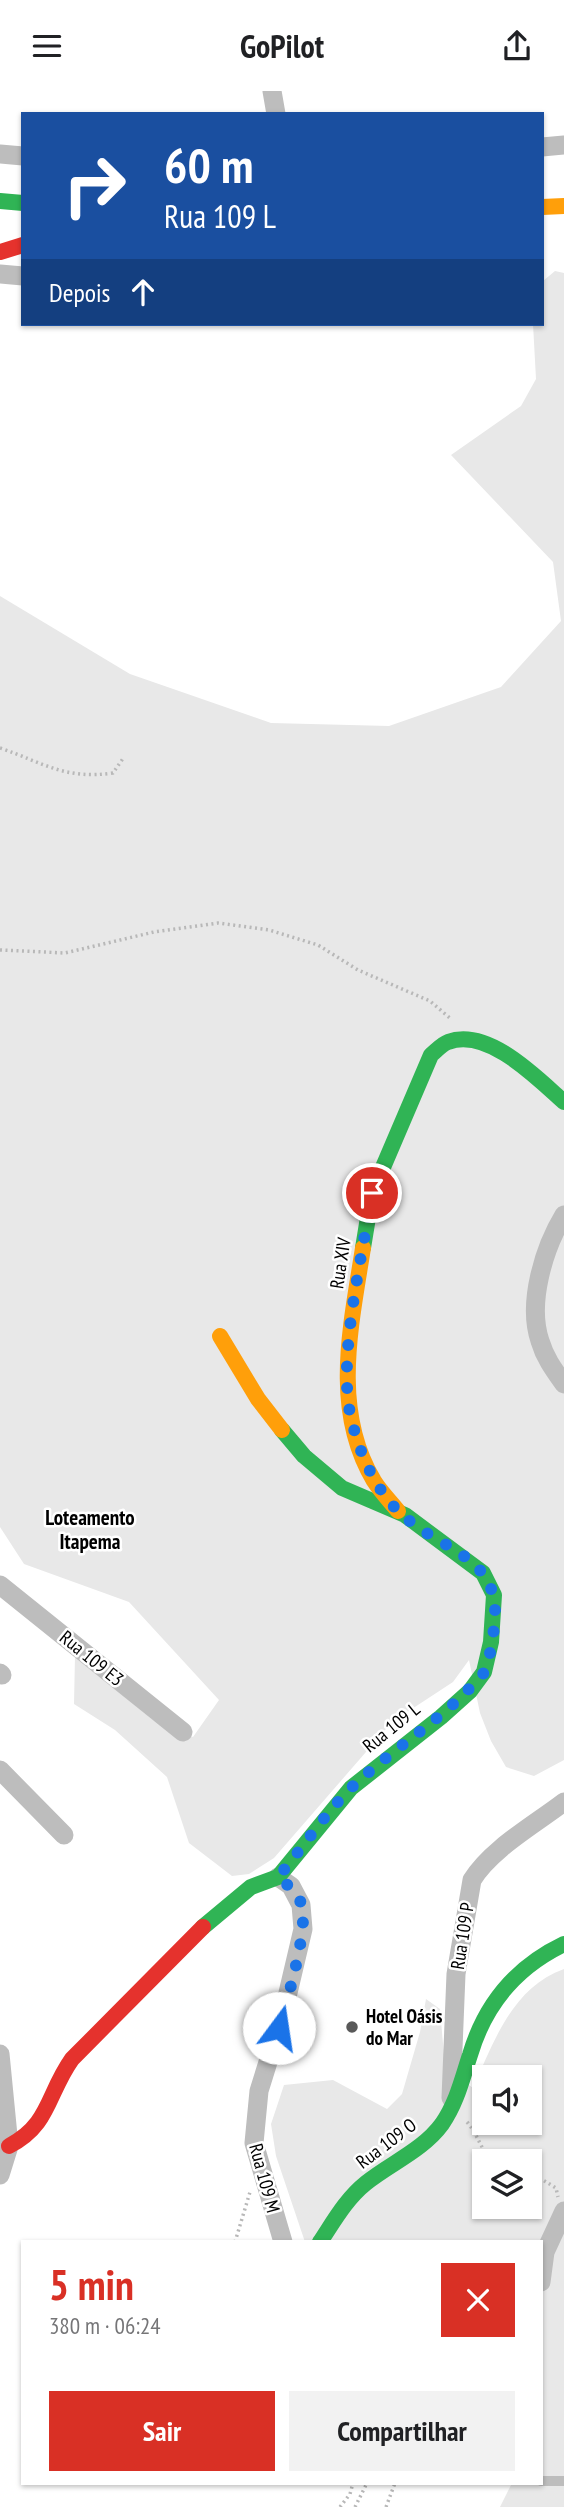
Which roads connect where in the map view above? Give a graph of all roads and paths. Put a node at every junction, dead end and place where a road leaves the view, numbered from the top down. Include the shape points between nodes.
1 (272, 91) edge
2 (276, 112) edge
3 (564, 145) edge
4 (544, 147) edge
5 (0, 154) edge
6 (21, 156) edge
7 (0, 201) edge
8 (21, 203) edge
9 (564, 206) edge
10 (544, 207) edge
11 (0, 215) edge
12 (21, 215) edge
13 (0, 238) edge
14 (21, 238) edge
15 (21, 246) edge
16 (0, 252) edge
17 (0, 274) edge
18 (21, 276) edge
19 (0, 748) edge
20 (124, 757) dead end
21 (0, 950) edge
22 (460, 1038) junction
23 (564, 1102) edge
24 (564, 1215) edge
25 (220, 1336) dead end
26 (564, 1384) edge
27 (398, 1511) junction
28 (0, 1585) edge
29 (183, 1732) dead end
30 (0, 1770) edge
31 (564, 1802) edge
32 (64, 1835) dead end
33 (278, 1877) junction
34 (564, 1944) edge
35 (0, 2054) edge
36 (449, 2113) junction
37 (9, 2147) junction
38 (482, 2149) edge
39 (257, 2159) junction
40 (0, 2175) edge
41 (542, 2179) edge
42 (563, 2212) edge
43 (235, 2240) edge
44 (282, 2240) edge
45 (321, 2240) edge
46 (543, 2267) edge
47 (543, 2481) edge
48 (564, 2481) edge
49 (352, 2485) edge
50 (366, 2485) edge
51 (394, 2485) edge
52 (340, 2507) edge
53 (355, 2507) edge
54 (386, 2507) edge

1 - 2 street
3 - 4 street
5 - 6 street
7 - 8 main road
9 - 10 main road
11 - 12 main road
13 - 14 main road
15 - 16 main road
17 - 18 street
19 - 20 path via 54,771 88,776 113,773
21 - 22 path via 65,953 218,923 270,930 318,945 358,970 430,1001 453,1021
22 - 23 main road via 503,1050
22 - 27 main road, Rua XIV via 431,1055 383,1163 372,1193 352,1320 346,1379 350,1413 374,1481
24 - 26 street via 549,1241 541,1270 536,1318 548,1363
25 - 27 main road, Rua 109 L via 251,1392 310,1460 342,1488 370,1504
27 - 33 main road, Rua 109 L via 477,1565 486,1576 494,1592 496,1614 482,1676 332,1806
28 - 29 street, Rua 109 E3
30 - 32 street
31 - 36 street, Rua 109 P via 495,1853 472,1880 456,1973
33 - 37 main road, Rua 109 L via 251,1887 194,1935 72,2059 38,2126
33 - 39 street, Rua 109 M via 291,1886 302,1905 303,1929 255,2111
34 - 36 main road, Rua 109 O via 541,1953 500,1991 479,2032
35 - 37 street
36 - 38 path via 464,2119 477,2134
36 - 45 main road, Rua 109 O via 430,2137 354,2194
37 - 40 street
39 - 43 path
39 - 44 street, Rua 109 M
41 - 42 path via 556,2188
42 - 46 street
47 - 48 lane
49 - 52 path
50 - 53 path
51 - 54 path

